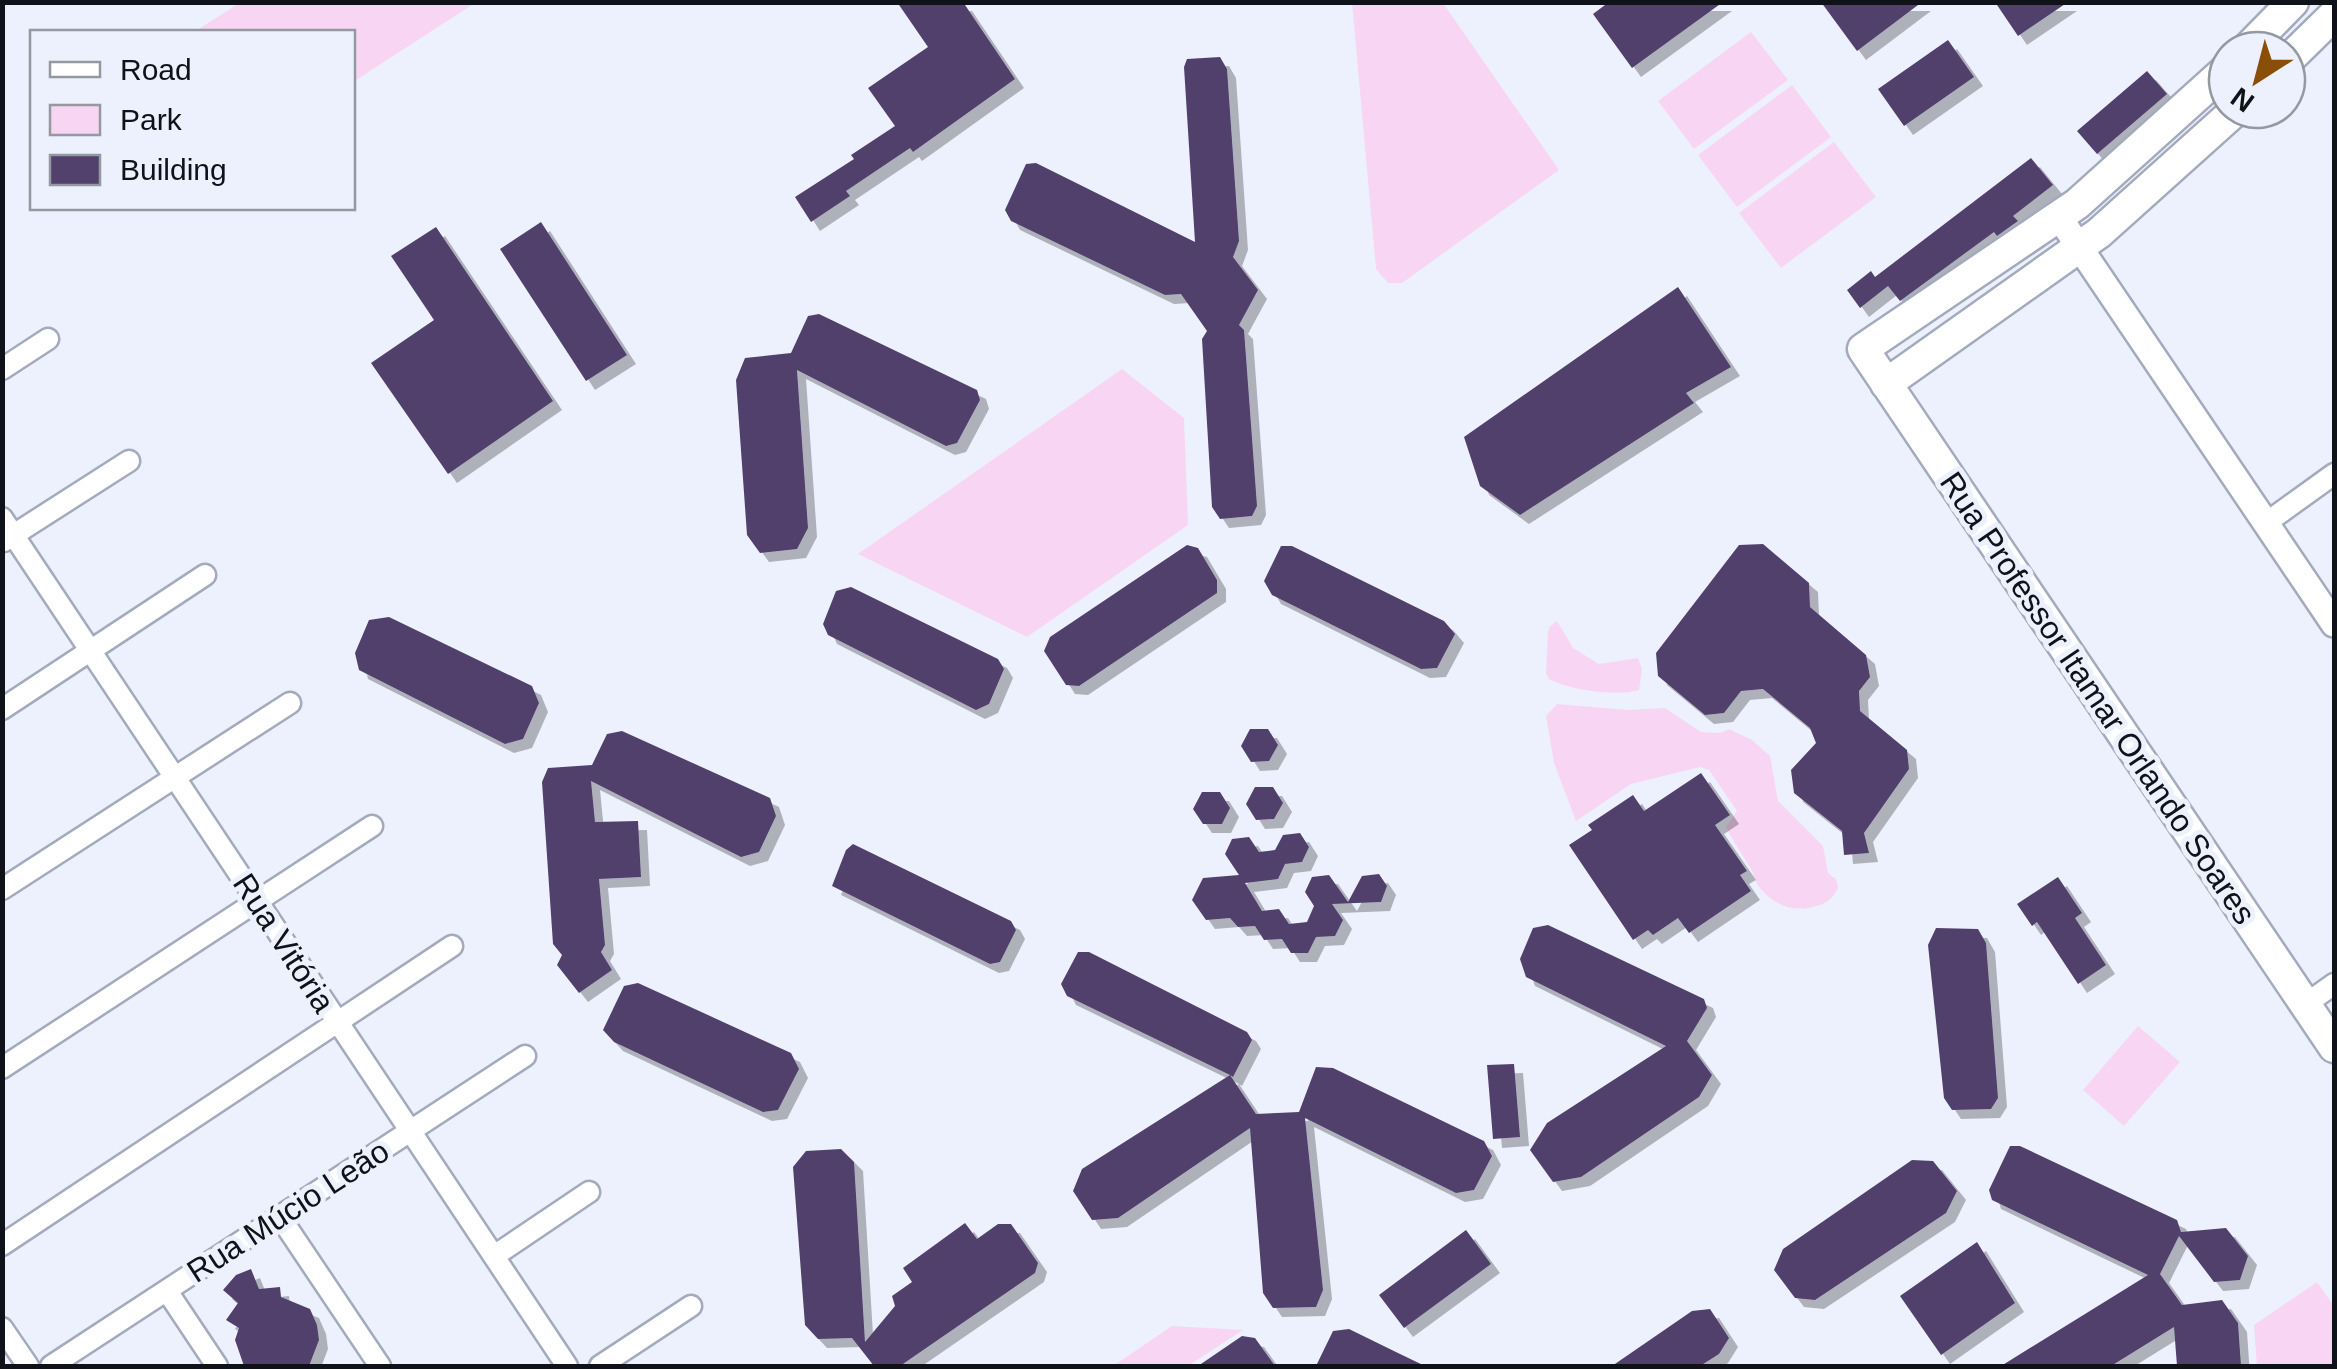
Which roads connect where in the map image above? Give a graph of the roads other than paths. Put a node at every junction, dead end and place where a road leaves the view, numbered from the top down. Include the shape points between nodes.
1 (2294, 2) edge
2 (2334, 15) edge
3 (2266, 30) edge
4 (2307, 41) edge
5 (2207, 87) edge
6 (2207, 101) edge
7 (2189, 105) junction
8 (2213, 130) edge
9 (2059, 216) junction
10 (2080, 247) junction
11 (48, 339) dead end
12 (2, 370) edge
13 (1886, 384) junction
14 (129, 461) dead end
15 (2334, 474) edge
16 (2266, 523) junction
17 (6, 531) edge
18 (205, 575) dead end
19 (2334, 624) edge
20 (91, 651) junction
21 (290, 703) dead end
22 (2, 710) edge
23 (175, 777) junction
24 (372, 826) dead end
25 (2, 888) edge
26 (257, 901) junction
27 (452, 946) dead end
28 (2334, 984) edge
29 (2306, 1004) junction
30 (338, 1024) junction
31 (2334, 1047) edge
32 (525, 1056) dead end
33 (2, 1068) edge
34 (411, 1131) junction
35 (589, 1192) dead end
36 (280, 1217) junction
37 (2, 1245) edge
38 (494, 1256) junction
39 (167, 1291) junction
40 (691, 1306) dead end
41 (2, 1328) edge
42 (28, 1366) edge
43 (51, 1366) edge
44 (217, 1366) edge
45 (380, 1366) edge
46 (567, 1366) edge
47 (600, 1366) edge

1 - 3 main road
2 - 4 main road
5 - 7 main road
6 - 7 main road
7 - 9 main road
8 - 10 main road
9 - 10 street
9 - 13 main road, Rua Professor Itamar Orlando Soares via 1864,349
10 - 13 main road
10 - 16 street
11 - 12 street
13 - 29 main road, Rua Professor Itamar Orlando Soares
14 - 17 street
15 - 16 street
16 - 19 street
17 - 20 street, Rua Vitória
18 - 20 street
20 - 22 street
20 - 23 street, Rua Vitória
21 - 23 street
23 - 25 street
23 - 26 street, Rua Vitória
24 - 26 street
26 - 30 street, Rua Vitória
26 - 33 street
27 - 30 street
28 - 29 street
29 - 31 main road, Rua Professor Itamar Orlando Soares
30 - 34 street, Rua Vitória
30 - 37 street
32 - 34 street, Rua Múcio Leão
34 - 36 street, Rua Múcio Leão
34 - 38 street, Rua Vitória
35 - 38 street
36 - 39 street, Rua Múcio Leão
36 - 45 street
38 - 46 street, Rua Vitória
39 - 43 street, Rua Múcio Leão
39 - 44 street
40 - 47 street
41 - 42 street

